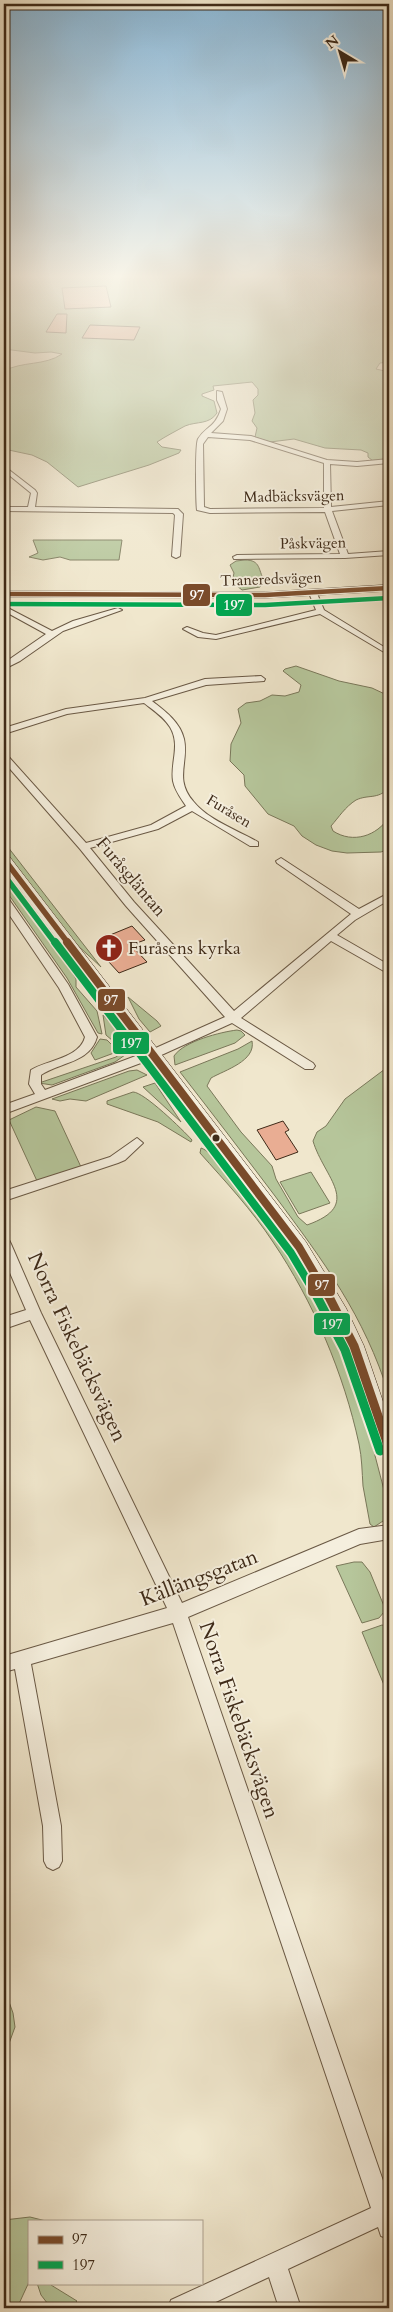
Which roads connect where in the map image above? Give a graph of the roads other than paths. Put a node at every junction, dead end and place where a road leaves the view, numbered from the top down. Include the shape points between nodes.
1 (219, 392) dead end
2 (205, 435) junction
3 (389, 461) edge
4 (327, 462) junction
5 (4, 468) edge
6 (389, 503) edge
7 (4, 509) edge
8 (31, 509) junction
9 (328, 511) junction
10 (389, 554) edge
11 (176, 556) dead end
12 (345, 556) junction
13 (236, 557) dead end
14 (389, 588) edge
15 (313, 593) junction
16 (4, 594) edge
17 (4, 608) edge
18 (118, 610) dead end
19 (321, 611) junction
20 (187, 629) dead end
21 (52, 634) junction
22 (389, 653) edge
23 (4, 666) edge
24 (261, 680) dead end
25 (146, 700) junction
26 (4, 731) edge
27 (4, 757) edge
28 (192, 806) junction
29 (254, 844) dead end
30 (84, 847) junction
31 (4, 859) edge
32 (281, 861) dead end
33 (389, 896) edge
34 (4, 900) edge
35 (358, 912) junction
36 (331, 936) junction
37 (389, 970) edge
38 (233, 1018) junction
39 (153, 1054) junction
40 (310, 1066) dead end
41 (42, 1095) junction
42 (4, 1110) edge
43 (137, 1142) dead end
44 (4, 1196) edge
45 (4, 1244) edge
46 (34, 1313) junction
47 (4, 1323) edge
48 (389, 1448) edge
49 (389, 1532) edge
50 (178, 1613) junction
51 (22, 1659) junction
52 (4, 1664) edge
53 (53, 1860) dead end
54 (387, 2220) edge
55 (276, 2264) junction
56 (179, 2308) edge
57 (290, 2308) edge

1 - 2 street via 223,416
2 - 4 street via 251,438
2 - 9 street, Madbäcksvägen via 200,446 200,508 210,511
3 - 4 street via 360,464
4 - 9 street
5 - 8 street via 33,490
6 - 9 street, Madbäcksvägen
7 - 8 street
8 - 11 street via 175,511 179,514
9 - 12 street
10 - 12 street, Påskvägen
12 - 13 street, Påskvägen
14 - 15 street, Traneredsvägen
15 - 16 street, Traneredsvägen via 184,596
15 - 19 street
17 - 21 street
18 - 21 street
19 - 20 street via 216,636 201,635
19 - 22 street
21 - 23 street via 22,658
24 - 25 street via 205,682
25 - 26 street via 81,709
25 - 28 street, Furåsen via 176,730 180,748 177,781
27 - 30 street, Furåsgläntan
28 - 29 street, Furåsen
28 - 30 street via 183,814 160,824
30 - 38 street, Furåsgläntan via 125,898
31 - 39 street
32 - 35 street
33 - 35 street
34 - 41 street via 64,987 91,1037 88,1046 80,1053 35,1073 35,1084
35 - 36 street
36 - 37 street
36 - 38 street
38 - 39 street
38 - 40 street, Furåsgläntan
39 - 41 street
39 - 48 street via 299,1247 320,1281 354,1346
41 - 42 street
43 - 44 street via 114,1160
45 - 46 street, Norra Fiskebäcksvägen
46 - 47 street
46 - 50 street, Norra Fiskebäcksvägen
49 - 50 street, Källängsgatan via 359,1537
50 - 51 street, Källängsgatan
50 - 54 street, Norra Fiskebäcksvägen
51 - 52 street, Källängsgatan
51 - 53 street via 52,1826
54 - 55 street
55 - 56 street
55 - 57 street

